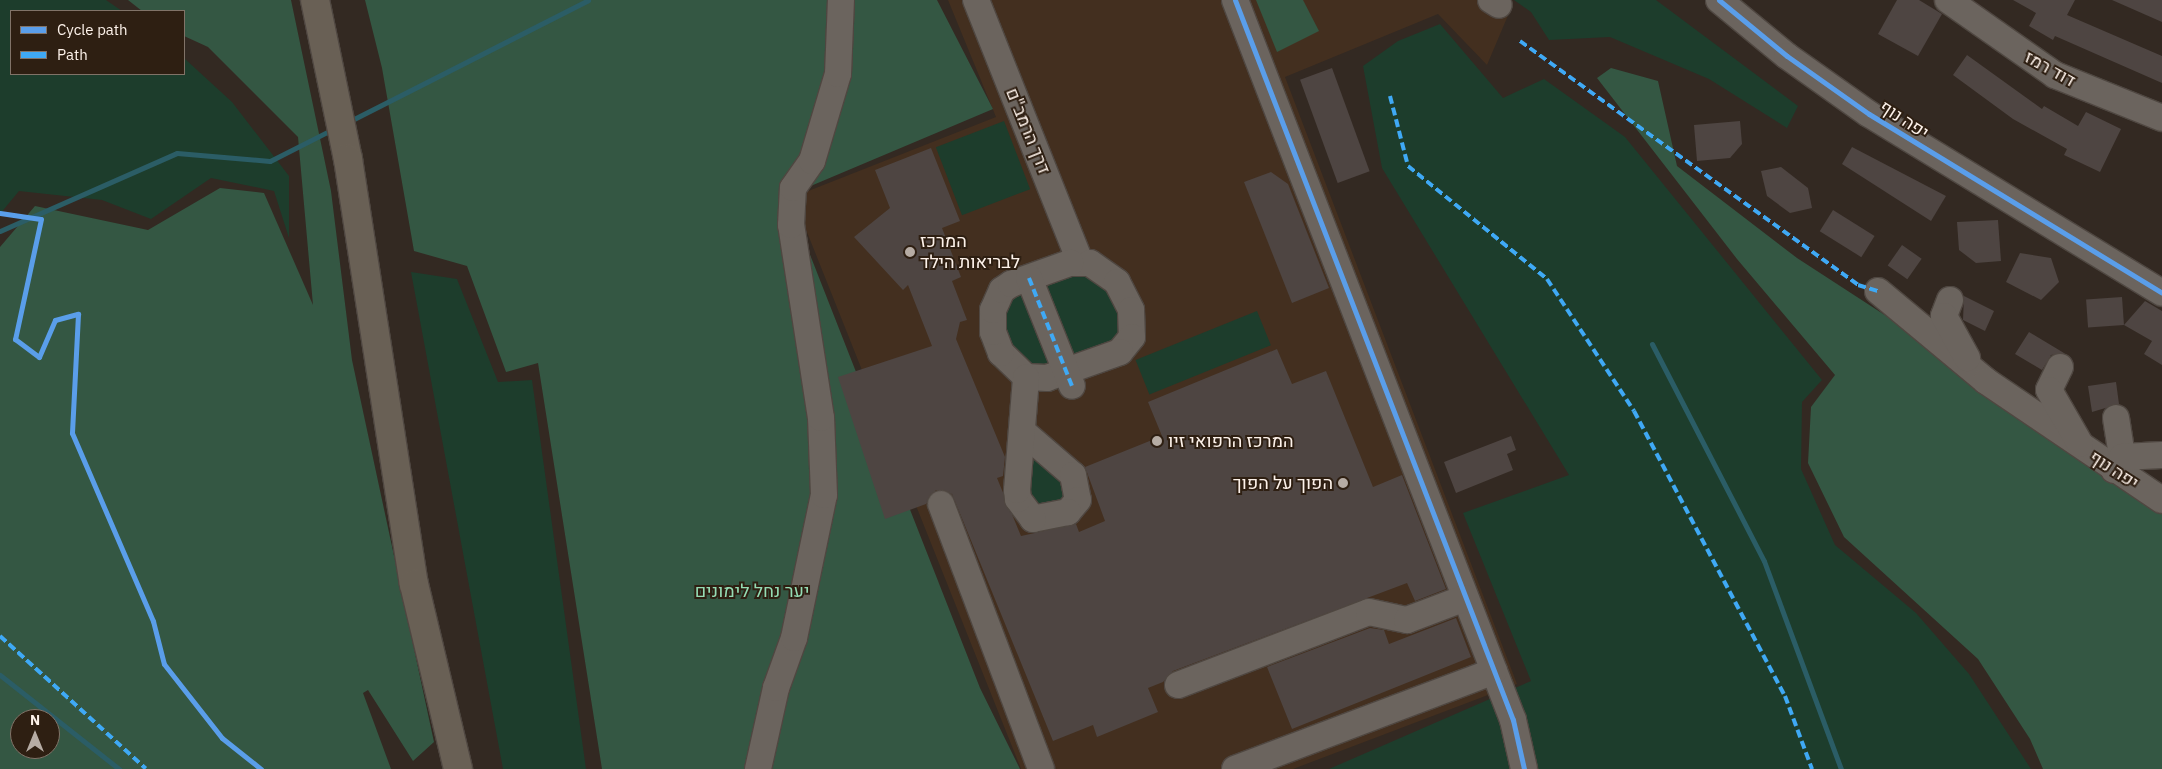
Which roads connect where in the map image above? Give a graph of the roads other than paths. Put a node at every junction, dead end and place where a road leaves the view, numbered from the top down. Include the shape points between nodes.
1 (315, 0) edge
2 (841, 0) edge
3 (976, 0) edge
4 (1235, 0) edge
5 (1719, 0) edge
6 (1948, 0) edge
7 (2162, 118) edge
8 (1080, 262) junction
9 (1029, 278) junction
10 (1878, 291) dead end
11 (2162, 293) edge
12 (1950, 300) dead end
13 (2060, 367) dead end
14 (1973, 370) junction
15 (1026, 376) junction
16 (1069, 378) junction
17 (2116, 418) dead end
18 (1022, 431) dead end
19 (2084, 451) junction
20 (2162, 455) edge
21 (2118, 464) junction
22 (2162, 500) edge
23 (941, 504) dead end
24 (1465, 598) junction
25 (1494, 671) junction
26 (1178, 685) dead end
27 (458, 769) edge
28 (758, 769) edge
29 (1041, 769) edge
30 (1235, 769) edge
31 (1524, 769) edge

1 - 27 highway via 348,159 414,584
2 - 28 street via 838,74 812,161 793,188 791,225 821,418 824,494 794,638 776,688
3 - 8 street, דרך הרמב"ם
4 - 24 street
5 - 11 street, יפה נוף via 1787,56 1869,114
6 - 7 street, דוד רמז via 2055,76
8 - 9 street
8 - 16 street via 1090,263 1117,282 1131,310 1133,326 1127,346 1120,352
9 - 15 street via 1002,290 992,319 1001,353
9 - 16 street
10 - 14 street, יפה נוף
12 - 14 street via 1944,316
13 - 19 street via 2049,390
14 - 19 street, יפה נוף
15 - 16 street
15 - 18 street
17 - 21 street
19 - 21 street, יפה נוף
20 - 21 street
21 - 22 street, יפה נוף
23 - 29 street
24 - 25 street
24 - 26 street via 1407,620 1369,612
25 - 30 street
25 - 31 street via 1520,738

